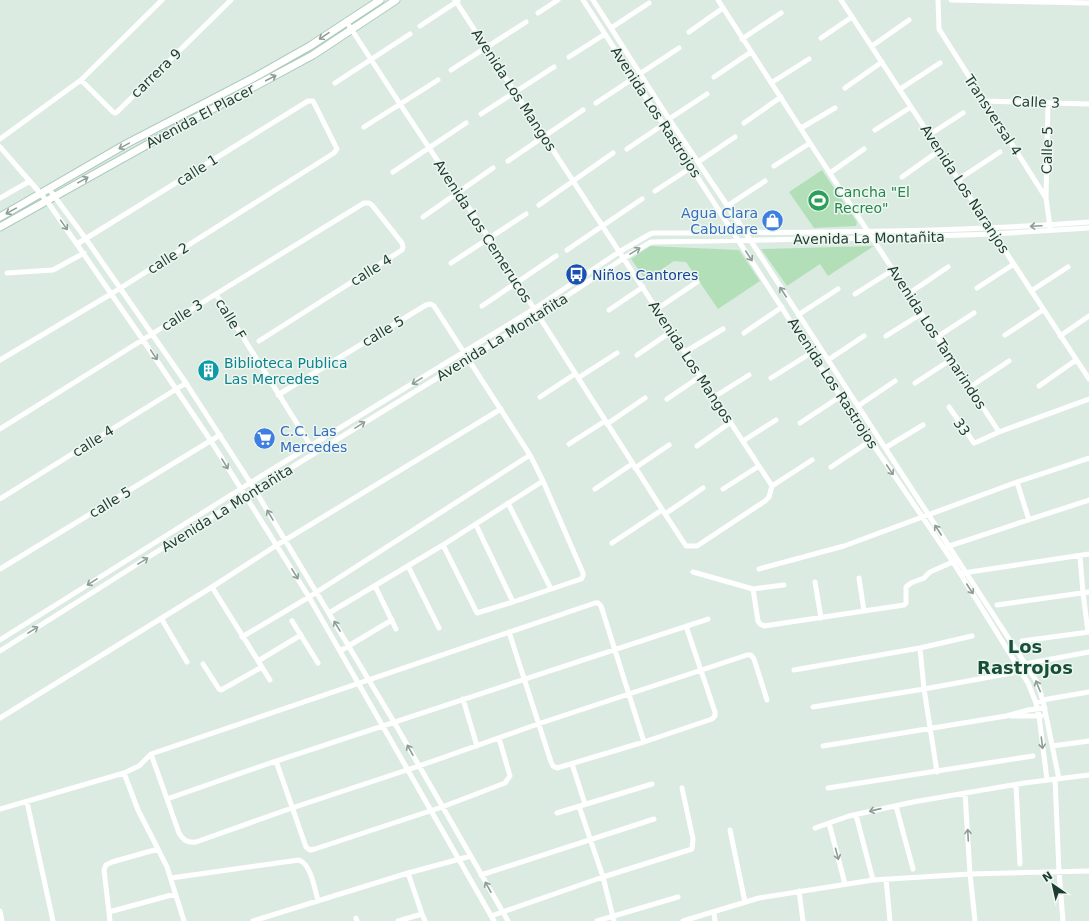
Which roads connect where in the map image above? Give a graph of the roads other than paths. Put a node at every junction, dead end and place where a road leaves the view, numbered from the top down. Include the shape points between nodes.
1 (162, 0) edge
2 (231, 0) edge
3 (380, 0) edge
4 (396, 0) edge
5 (558, 0) edge
6 (583, 0) edge
7 (593, 0) edge
8 (718, 0) edge
9 (841, 0) edge
10 (938, 0) edge
11 (951, 0) edge
12 (457, 1) edge
13 (649, 3) dead end
14 (1089, 3) edge
15 (723, 8) junction
16 (538, 13) dead end
17 (781, 13) dead end
18 (852, 17) junction
19 (909, 20) dead end
20 (346, 21) junction
21 (526, 22) dead end
22 (420, 26) dead end
23 (611, 28) junction
24 (352, 29) junction
25 (689, 32) dead end
26 (410, 34) dead end
27 (605, 34) junction
28 (821, 38) dead end
29 (742, 39) junction
30 (872, 46) junction
31 (486, 47) junction
32 (679, 48) dead end
33 (751, 52) junction
34 (569, 57) dead end
35 (370, 59) junction
36 (808, 59) dead end
37 (882, 62) junction
38 (940, 62) dead end
39 (554, 67) dead end
40 (451, 70) dead end
41 (641, 73) junction
42 (714, 77) dead end
43 (634, 78) junction
44 (81, 80) junction
45 (438, 80) dead end
46 (335, 83) dead end
47 (771, 83) junction
48 (845, 88) dead end
49 (900, 90) junction
50 (515, 92) junction
51 (707, 94) dead end
52 (781, 97) junction
53 (983, 101) junction
54 (1048, 102) junction
55 (596, 103) dead end
56 (400, 104) junction
57 (1089, 104) edge
58 (911, 106) junction
59 (835, 108) dead end
60 (583, 110) dead end
61 (963, 113) dead end
62 (481, 114) dead end
63 (669, 119) junction
64 (466, 122) dead end
65 (744, 123) dead end
66 (664, 124) junction
67 (364, 127) dead end
68 (801, 128) junction
69 (875, 130) dead end
70 (930, 134) junction
71 (545, 136) junction
72 (735, 137) dead end
73 (0, 139) edge
74 (810, 143) junction
75 (0, 147) edge
76 (428, 148) junction
77 (627, 149) dead end
78 (864, 149) dead end
79 (940, 150) junction
80 (1000, 152) dead end
81 (334, 153) joint
82 (613, 153) dead end
83 (508, 161) dead end
84 (698, 162) junction
85 (774, 166) dead end
86 (692, 167) junction
87 (493, 168) dead end
88 (393, 172) dead end
89 (830, 174) junction
90 (902, 177) dead end
91 (959, 179) junction
92 (30, 181) junction
93 (574, 181) junction
94 (765, 181) dead end
95 (49, 189) junction
96 (655, 191) dead end
97 (458, 192) junction
98 (41, 194) junction
99 (54, 196) junction
100 (0, 198) edge
101 (1046, 198) junction
102 (642, 199) dead end
103 (47, 201) junction
104 (539, 205) dead end
105 (727, 206) junction
106 (526, 214) dead end
107 (0, 217) edge
108 (423, 217) dead end
109 (1089, 222) edge
110 (603, 225) junction
111 (0, 227) edge
112 (990, 228) junction
113 (1050, 228) junction
114 (1089, 228) edge
115 (868, 231) junction
116 (734, 232) junction
117 (745, 232) junction
118 (994, 234) junction
119 (488, 238) junction
120 (872, 238) junction
121 (86, 239) junction
122 (739, 240) junction
123 (750, 240) junction
124 (77, 244) junction
125 (402, 250) joint
126 (567, 250) dead end
127 (619, 252) junction
128 (84, 253) junction
129 (556, 256) dead end
130 (624, 258) junction
131 (451, 263) dead end
132 (1014, 264) junction
133 (1068, 266) dead end
134 (948, 267) dead end
135 (893, 270) junction
136 (7, 273) dead end
137 (517, 282) junction
138 (697, 282) dead end
139 (644, 287) junction
140 (120, 288) junction
141 (977, 288) dead end
142 (838, 289) dead end
143 (1031, 291) junction
144 (111, 294) junction
145 (216, 294) junction
146 (855, 294) dead end
147 (908, 294) junction
148 (482, 306) dead end
149 (782, 307) junction
150 (657, 308) junction
151 (534, 309) junction
152 (609, 310) dead end
153 (1043, 310) junction
154 (974, 312) dead end
155 (921, 314) junction
156 (538, 315) junction
157 (798, 315) junction
158 (1089, 316) edge
159 (722, 329) dead end
160 (672, 332) junction
161 (744, 333) dead end
162 (152, 334) junction
163 (1005, 335) dead end
164 (864, 336) dead end
165 (886, 336) dead end
166 (1060, 336) junction
167 (937, 338) junction
168 (143, 340) junction
169 (259, 341) dead end
170 (685, 352) junction
171 (464, 353) junction
172 (617, 353) dead end
173 (811, 353) junction
174 (637, 354) dead end
175 (468, 359) junction
176 (952, 359) junction
177 (0, 360) edge
178 (828, 360) junction
179 (1076, 360) junction
180 (1009, 361) dead end
181 (749, 375) dead end
182 (576, 376) junction
183 (701, 376) junction
184 (771, 378) dead end
185 (1089, 379) edge
186 (895, 380) dead end
187 (186, 383) junction
188 (915, 383) dead end
189 (1039, 386) dead end
190 (970, 387) junction
191 (176, 389) junction
192 (278, 395) junction
193 (841, 396) junction
194 (540, 397) dead end
195 (714, 397) junction
196 (645, 398) dead end
197 (667, 399) dead end
198 (1089, 399) edge
199 (858, 406) junction
200 (949, 407) dead end
201 (501, 409) junction
202 (776, 420) dead end
203 (606, 422) junction
204 (731, 422) junction
205 (800, 423) dead end
206 (923, 425) dead end
207 (0, 428) edge
208 (1000, 432) junction
209 (220, 435) junction
210 (211, 441) junction
211 (743, 441) junction
212 (870, 441) junction
213 (569, 444) dead end
214 (669, 445) dead end
215 (311, 446) junction
216 (697, 446) dead end
217 (886, 448) junction
218 (530, 455) junction
219 (1089, 458) edge
220 (812, 460) dead end
221 (634, 466) junction
222 (759, 466) junction
223 (831, 467) dead end
224 (543, 481) junction
225 (1017, 482) junction
226 (250, 483) junction
227 (772, 486) junction
228 (241, 488) junction
229 (596, 488) dead end
230 (703, 488) dead end
231 (723, 489) dead end
232 (255, 490) junction
233 (245, 496) junction
234 (0, 499) edge
235 (1089, 500) edge
236 (508, 503) junction
237 (664, 512) junction
238 (929, 515) junction
239 (922, 518) junction
240 (1029, 520) junction
241 (476, 525) junction
242 (285, 540) junction
243 (612, 543) dead end
244 (277, 545) junction
245 (443, 545) junction
246 (946, 547) junction
247 (1089, 554) edge
248 (1080, 556) junction
249 (955, 561) junction
250 (408, 566) junction
251 (759, 569) dead end
252 (0, 570) edge
253 (693, 572) dead end
254 (963, 573) junction
255 (859, 578) dead end
256 (815, 582) dead end
257 (784, 585) dead end
258 (376, 586) junction
259 (212, 587) junction
260 (551, 589) junction
261 (753, 589) junction
262 (317, 592) junction
263 (1089, 592) edge
264 (1083, 593) junction
265 (309, 597) junction
266 (513, 602) junction
267 (997, 605) dead end
268 (864, 611) junction
269 (330, 613) junction
270 (161, 618) junction
271 (821, 618) junction
272 (708, 619) dead end
273 (392, 620) junction
274 (292, 621) dead end
275 (686, 626) junction
276 (439, 628) dead end
277 (396, 629) dead end
278 (509, 632) junction
279 (1088, 632) edge
280 (301, 635) junction
281 (972, 636) dead end
282 (242, 637) junction
283 (0, 640) edge
284 (1022, 641) dead end
285 (349, 646) junction
286 (920, 648) junction
287 (614, 649) junction
288 (0, 651) edge
289 (340, 651) junction
290 (1089, 652) edge
291 (258, 661) junction
292 (187, 662) dead end
293 (318, 663) dead end
294 (203, 664) dead end
295 (1025, 664) junction
296 (262, 667) junction
297 (794, 670) dead end
298 (701, 671) junction
299 (1012, 673) dead end
300 (523, 679) junction
301 (270, 680) dead end
302 (370, 680) junction
303 (359, 683) junction
304 (924, 689) junction
305 (1089, 692) edge
306 (629, 695) junction
307 (463, 699) junction
308 (768, 700) dead end
309 (1044, 701) junction
310 (1036, 703) junction
311 (813, 707) dead end
312 (1045, 708) junction
313 (1037, 710) junction
314 (1006, 716) junction
315 (1039, 716) junction
316 (1046, 716) junction
317 (0, 718) edge
318 (394, 722) junction
319 (538, 724) junction
320 (382, 726) junction
321 (930, 728) junction
322 (499, 738) junction
323 (1089, 740) edge
324 (644, 742) junction
325 (477, 746) junction
326 (823, 746) dead end
327 (1052, 746) junction
328 (151, 754) junction
329 (1033, 756) dead end
330 (276, 761) junction
331 (572, 764) junction
332 (419, 766) junction
333 (408, 770) junction
334 (937, 772) junction
335 (124, 773) junction
336 (1089, 775) edge
337 (1057, 779) junction
338 (1047, 780) junction
339 (652, 784) dead end
340 (1016, 785) junction
341 (682, 788) dead end
342 (828, 788) dead end
343 (965, 793) junction
344 (167, 799) junction
345 (27, 802) junction
346 (582, 805) junction
347 (896, 806) junction
348 (442, 807) junction
349 (292, 808) junction
350 (0, 809) edge
351 (431, 811) junction
352 (557, 812) dead end
353 (856, 814) junction
354 (654, 819) dead end
355 (829, 824) junction
356 (815, 828) dead end
357 (730, 830) dead end
358 (591, 840) junction
359 (158, 849) junction
360 (471, 856) junction
361 (458, 859) junction
362 (1020, 864) dead end
363 (913, 868) dead end
364 (1089, 871) edge
365 (1059, 872) junction
366 (408, 873) junction
367 (970, 874) junction
368 (481, 875) junction
369 (603, 877) junction
370 (171, 878) junction
371 (886, 879) junction
372 (873, 880) junction
373 (845, 884) junction
374 (799, 891) junction
375 (176, 894) junction
376 (678, 897) dead end
377 (318, 901) junction
378 (745, 902) junction
379 (0, 911) edge
380 (109, 912) junction
381 (502, 912) junction
382 (714, 912) junction
383 (422, 914) junction
384 (493, 918) edge
385 (613, 919) edge
386 (2, 921) edge
387 (53, 921) edge
388 (110, 921) edge
389 (184, 921) edge
390 (253, 921) edge
391 (398, 921) edge
392 (424, 921) edge
393 (508, 921) edge
394 (597, 921) edge
395 (683, 921) edge
396 (715, 921) edge
397 (803, 921) edge
398 (890, 921) edge
399 (975, 921) edge
400 (1063, 921) edge

1 - 44 street
2 - 44 street, carrera 9 via 117,112 113,112
3 - 20 street, Avenida El Placer
4 - 24 street, Avenida El Placer
5 - 16 street
6 - 27 street, Avenida Los Rastrojos
7 - 23 street, Avenida Los Rastrojos
8 - 15 street, Avenida Los Tamarindos
9 - 18 street, Avenida Los Naranjos
10 - 53 street, Transversal 4 via 939,29
11 - 14 street
12 - 22 street
12 - 31 street, Avenida Los Mangos
13 - 23 street
15 - 25 street
15 - 29 street, Avenida Los Tamarindos
17 - 29 street
18 - 28 street
18 - 30 street, Avenida Los Naranjos
19 - 30 street
20 - 24 street, Avenida Los Cemerucos
20 -> 95 street, Avenida El Placer via 310,46 126,144
21 - 31 street
23 - 41 street, Avenida Los Rastrojos
24 - 35 street, Avenida Los Cemerucos
99 -> 24 street, Avenida El Placer via 314,55
26 - 35 street
27 - 34 street
27 - 43 street, Avenida Los Rastrojos
29 - 33 street, Avenida Los Tamarindos
30 - 37 street, Avenida Los Naranjos
31 - 40 street
31 - 50 street, Avenida Los Mangos
32 - 41 street
33 - 42 street
33 - 47 street, Avenida Los Tamarindos
35 - 46 street
35 - 56 street, Avenida Los Cemerucos
36 - 47 street
37 - 48 street
37 - 49 street, Avenida Los Naranjos
38 - 49 street
39 - 50 street
41 - 63 street, Avenida Los Rastrojos
43 - 55 street
43 - 66 street, Avenida Los Rastrojos
44 - 73 street
45 - 56 street
47 - 52 street, Avenida Los Tamarindos
49 - 58 street, Avenida Los Naranjos
50 - 62 street
50 - 71 street, Avenida Los Mangos
51 - 63 street
52 - 65 street
52 - 68 street, Avenida Los Tamarindos
53 - 54 street, Calle 3
53 - 101 street, Transversal 4
54 - 57 street, Calle 3
54 - 101 street, Calle 5
56 - 67 street
56 - 76 street, Avenida Los Cemerucos
58 - 69 street
58 - 70 street, Avenida Los Naranjos
59 - 68 street
60 - 71 street
61 - 70 street
63 - 84 street, Avenida Los Rastrojos
64 - 76 street
66 - 77 street
66 - 86 street, Avenida Los Rastrojos
68 - 74 street, Avenida Los Tamarindos
70 - 79 street, Avenida Los Naranjos
71 - 83 street
71 - 93 street, Avenida Los Mangos
72 - 84 street
74 - 85 street
74 - 89 street, Avenida Los Tamarindos
75 - 92 street
76 - 88 street
76 - 97 street, Avenida Los Cemerucos
78 - 89 street
79 - 90 street
79 - 91 street, Avenida Los Naranjos
80 - 91 street
81 - 121 street, calle 1 via 337,150 335,145 315,105 308,101
81 - 140 street, calle 2
82 - 93 street
84 - 105 street, Avenida Los Rastrojos
86 - 96 street
86 - 116 street, Avenida Los Rastrojos
87 - 97 street
89 - 115 street, Avenida Los Tamarindos
91 - 112 street, Avenida Los Naranjos
92 - 98 street
92 - 100 street
93 - 104 street
93 - 110 street, Avenida Los Mangos
94 - 105 street
95 - 98 street, Avenida El Placer
95 - 99 street
97 - 108 street
97 - 119 street, Avenida Los Cemerucos
98 - 103 street
98 -> 107 street, Avenida El Placer
99 - 103 street, Avenida El Placer
99 - 121 street
101 - 113 street, Transversal 4
102 - 110 street
103 - 111 street, Avenida El Placer
103 -> 124 street
105 - 117 street, Avenida Los Rastrojos
106 - 119 street
109 - 113 street, Avenida La Montañita
110 - 126 street
110 - 127 street, Avenida Los Mangos
113 -> 112 street, Avenida La Montañita
112 - 115 street, Avenida La Montañita
112 - 118 street, Avenida Los Naranjos
113 - 114 street, Avenida La Montañita
113 - 118 street, Avenida La Montañita
115 - 117 street, Avenida La Montañita
115 - 120 street, Avenida Los Tamarindos
116 - 117 street, Avenida La Montañita
116 - 122 street, Avenida Los Rastrojos
116 - 127 street, Avenida La Montañita via 654,233
117 - 123 street, Avenida Los Rastrojos
118 - 120 street, Avenida La Montañita
118 - 132 street, Avenida Los Naranjos
119 - 131 street
119 - 137 street, Avenida Los Cemerucos
120 - 123 street, Avenida La Montañita
120 - 135 street, Avenida Los Tamarindos
121 - 124 street, calle 1
121 - 140 street
122 - 123 street, Avenida La Montañita
130 -> 122 street, Avenida La Montañita via 654,241
122 -> 149 street, Avenida Los Rastrojos
157 -> 123 street, Avenida Los Rastrojos
124 - 128 street
125 - 145 street, calle 3 via 402,243 394,232 372,205 364,203
125 - 169 street, calle 4
127 - 130 street, Avenida Los Mangos
127 - 151 street, Avenida La Montañita
128 - 136 street via 53,270
128 - 144 street
129 - 137 street
130 - 139 street, Avenida Los Mangos
130 - 156 street, Avenida La Montañita
132 - 141 street
132 - 143 street, Avenida Los Naranjos
133 - 143 street
134 - 147 street
135 - 146 street
135 - 147 street, Avenida Los Tamarindos
137 - 148 street
137 - 151 street, Avenida Los Cemerucos
138 - 150 street
139 - 150 street, Avenida Los Mangos
139 - 152 street
140 - 144 street, calle 2
140 - 162 street
142 - 157 street
143 - 153 street, Avenida Los Naranjos
144 - 168 street
144 - 177 street, calle 2
145 - 162 street, calle 3
145 - 192 street, calle F
147 - 155 street, Avenida Los Tamarindos
149 - 161 street
149 - 173 street, Avenida Los Rastrojos
150 - 160 street, Avenida Los Mangos
151 - 156 street, Avenida Los Cemerucos
151 - 171 street, Avenida La Montañita
153 - 163 street
153 - 166 street, Avenida Los Naranjos
154 - 167 street
155 - 165 street
155 - 167 street, Avenida Los Tamarindos
156 - 175 street, Avenida La Montañita
156 - 182 street, Avenida Los Cemerucos
157 - 178 street, Avenida Los Rastrojos
158 - 166 street
159 - 170 street
160 - 170 street, Avenida Los Mangos
160 - 174 street
162 - 168 street, calle 3
162 - 187 street
164 - 178 street
166 - 179 street, Avenida Los Naranjos
167 - 176 street, Avenida Los Tamarindos
168 -> 191 street
168 - 207 street, calle 3
170 - 183 street, Avenida Los Mangos
171 - 175 street
171 - 192 street, calle 5 via 434,306 426,305
171 -> 215 street, Avenida La Montañita
172 - 182 street
173 - 184 street
173 - 193 street, Avenida Los Rastrojos
175 - 201 street
232 -> 175 street, Avenida La Montañita
176 - 188 street
176 - 190 street, Avenida Los Tamarindos
178 - 199 street, Avenida Los Rastrojos
179 - 185 street, Avenida Los Naranjos
179 - 189 street
180 - 190 street
181 - 195 street
182 - 194 street
182 - 203 street, Avenida Los Cemerucos
183 - 195 street, Avenida Los Mangos
183 - 197 street
186 - 199 street
187 - 191 street, calle 4
187 - 209 street
190 - 208 street, Avenida Los Tamarindos
191 - 210 street
191 - 234 street, calle 4
192 - 215 street, calle F
193 - 205 street
193 - 212 street, Avenida Los Rastrojos
195 - 204 street, Avenida Los Mangos
196 - 203 street
198 - 208 street
199 - 217 street, Avenida Los Rastrojos
200 - 208 street, 33 via 974,443
201 - 218 street
201 - 242 street
202 - 211 street
203 - 213 street
203 - 221 street, Avenida Los Cemerucos
204 - 211 street, Avenida Los Mangos
204 - 216 street
206 - 217 street
209 - 210 street, calle 5
209 - 226 street
210 -> 228 street
210 - 252 street, calle 5
211 - 222 street, Avenida Los Mangos
212 - 223 street
212 -> 239 street, Avenida Los Rastrojos
214 - 221 street
215 - 226 street, Avenida La Montañita
217 - 238 street, Avenida Los Rastrojos
218 - 224 street
218 - 262 street
219 - 225 street
220 - 227 street
221 - 229 street
221 - 237 street, Avenida Los Cemerucos
222 - 227 street, Avenida Los Mangos
222 - 231 street
224 - 236 street
224 - 260 street via 584,576
225 - 238 street
225 - 240 street
226 - 228 street, Avenida La Montañita
226 - 232 street
227 - 237 street, Avenida Los Cemerucos via 765,501 697,546 686,546
228 - 233 street
228 -> 283 street, Avenida La Montañita
230 - 237 street
232 - 233 street, Avenida La Montañita
242 -> 232 street
233 - 244 street
288 -> 233 street, Avenida La Montañita
235 - 240 street
236 - 241 street
236 - 260 street
237 - 243 street
238 - 239 street
246 -> 238 street, Avenida Los Rastrojos
239 - 246 street, Avenida Los Rastrojos
239 - 251 street via 844,546
240 - 246 street
241 - 245 street
241 - 266 street
242 - 244 street
242 - 262 street
244 - 259 street
244 -> 265 street
245 - 250 street
245 - 266 street via 477,613
246 - 249 street, Avenida Los Rastrojos
247 - 248 street
248 - 254 street
248 - 264 street
249 - 254 street, Avenida Los Rastrojos
249 - 268 street via 908,585 904,605
250 - 258 street
250 - 276 street
253 - 261 street
254 - 295 street, Avenida Los Rastrojos
254 -> 310 street, Avenida Los Rastrojos via 1028,683
255 - 268 street
256 - 271 street
257 - 261 street
258 - 269 street
258 - 273 street
259 - 270 street
259 - 282 street
260 - 266 street
261 - 271 street via 758,621 764,626
262 - 265 street
262 - 269 street
263 - 264 street
264 - 267 street
264 - 279 street
265 - 282 street
265 - 289 street
268 - 271 street
285 -> 269 street
270 - 292 street
270 - 317 street
272 - 275 street
273 - 277 street
273 - 285 street
274 - 280 street
275 - 287 street
275 - 298 street
278 - 287 street via 598,603
278 - 300 street
278 - 302 street
279 - 284 street
280 - 291 street
280 - 293 street
281 - 286 street
282 - 291 street
285 - 289 street
285 - 302 street
286 - 297 street
286 - 304 street
287 - 300 street
287 - 306 street
289 - 303 street
290 - 295 street
291 - 296 street
294 - 296 street via 221,690
309 -> 295 street, Avenida Los Rastrojos via 1037,682
296 - 301 street
298 - 306 street
298 - 308 street via 751,655
298 - 324 street via 715,716
299 - 304 street
300 - 307 street
300 - 319 street
302 - 303 street
302 - 318 street
303 - 320 street
303 - 328 street
304 - 311 street
304 - 321 street
305 - 309 street
306 - 319 street
306 - 324 street
307 - 318 street
307 - 325 street
309 - 310 street
309 - 312 street, Avenida Los Rastrojos
310 - 313 street, Avenida Los Rastrojos
312 - 313 street
312 - 316 street, Avenida Los Rastrojos
313 - 314 street
313 - 315 street, Avenida Los Rastrojos
314 - 315 street
314 - 321 street
315 - 316 street
315 -> 338 street, Avenida Los Rastrojos
316 - 327 street, Avenida Los Rastrojos
318 - 320 street
332 -> 318 street
319 - 322 street
319 - 331 street via 553,766 557,768
320 - 330 street
320 - 333 street
321 - 326 street
321 - 334 street
322 - 325 street
322 - 348 street via 509,780
323 - 327 street
324 - 331 street
325 - 332 street
327 - 337 street, Avenida Los Rastrojos
328 - 335 street via 139,766
328 - 344 street
329 - 334 street
330 - 344 street
330 - 349 street
331 - 346 street
332 - 333 street
332 - 348 street
333 - 349 street
333 - 351 street
334 - 342 street
335 - 345 street
335 - 359 street via 138,810
336 - 337 street
337 - 338 street
337 - 365 street, Avenida Los Rastrojos
338 - 340 street
339 - 346 street
340 - 343 street
340 - 362 street
341 - 369 street via 693,840 692,848
343 - 347 street
367 -> 343 street
344 - 349 street via 179,833 190,843
345 - 350 street
345 - 387 street
346 - 352 street
346 - 358 street
347 -> 353 street
347 - 363 street
348 - 351 street
348 - 360 street
349 - 351 street via 306,847 310,850
351 - 361 street
353 - 355 street
353 - 372 street
354 - 358 street
355 - 356 street
355 -> 373 street
357 - 378 street
358 - 368 street
358 - 369 street
359 - 370 street
359 - 380 street via 106,865 104,870
360 - 361 street
360 - 368 street
361 - 366 street
361 - 384 street
364 - 365 street
365 - 367 street
365 - 400 street, Avenida Los Rastrojos
366 - 377 street
366 - 383 street
367 - 371 street
367 - 399 street
381 -> 368 street
369 - 381 street
369 - 385 street
370 - 375 street
370 - 377 street via 299,860 308,867
371 - 372 street
371 - 398 street
372 - 373 street
373 - 374 street
374 - 378 street
374 - 397 street
375 - 380 street
375 - 389 street
376 - 385 street
377 - 390 street
378 - 382 street
379 - 386 street
380 - 388 street
381 - 384 street
381 - 393 street
382 - 395 street
382 - 396 street
383 - 391 street
383 - 392 street
385 - 394 street

